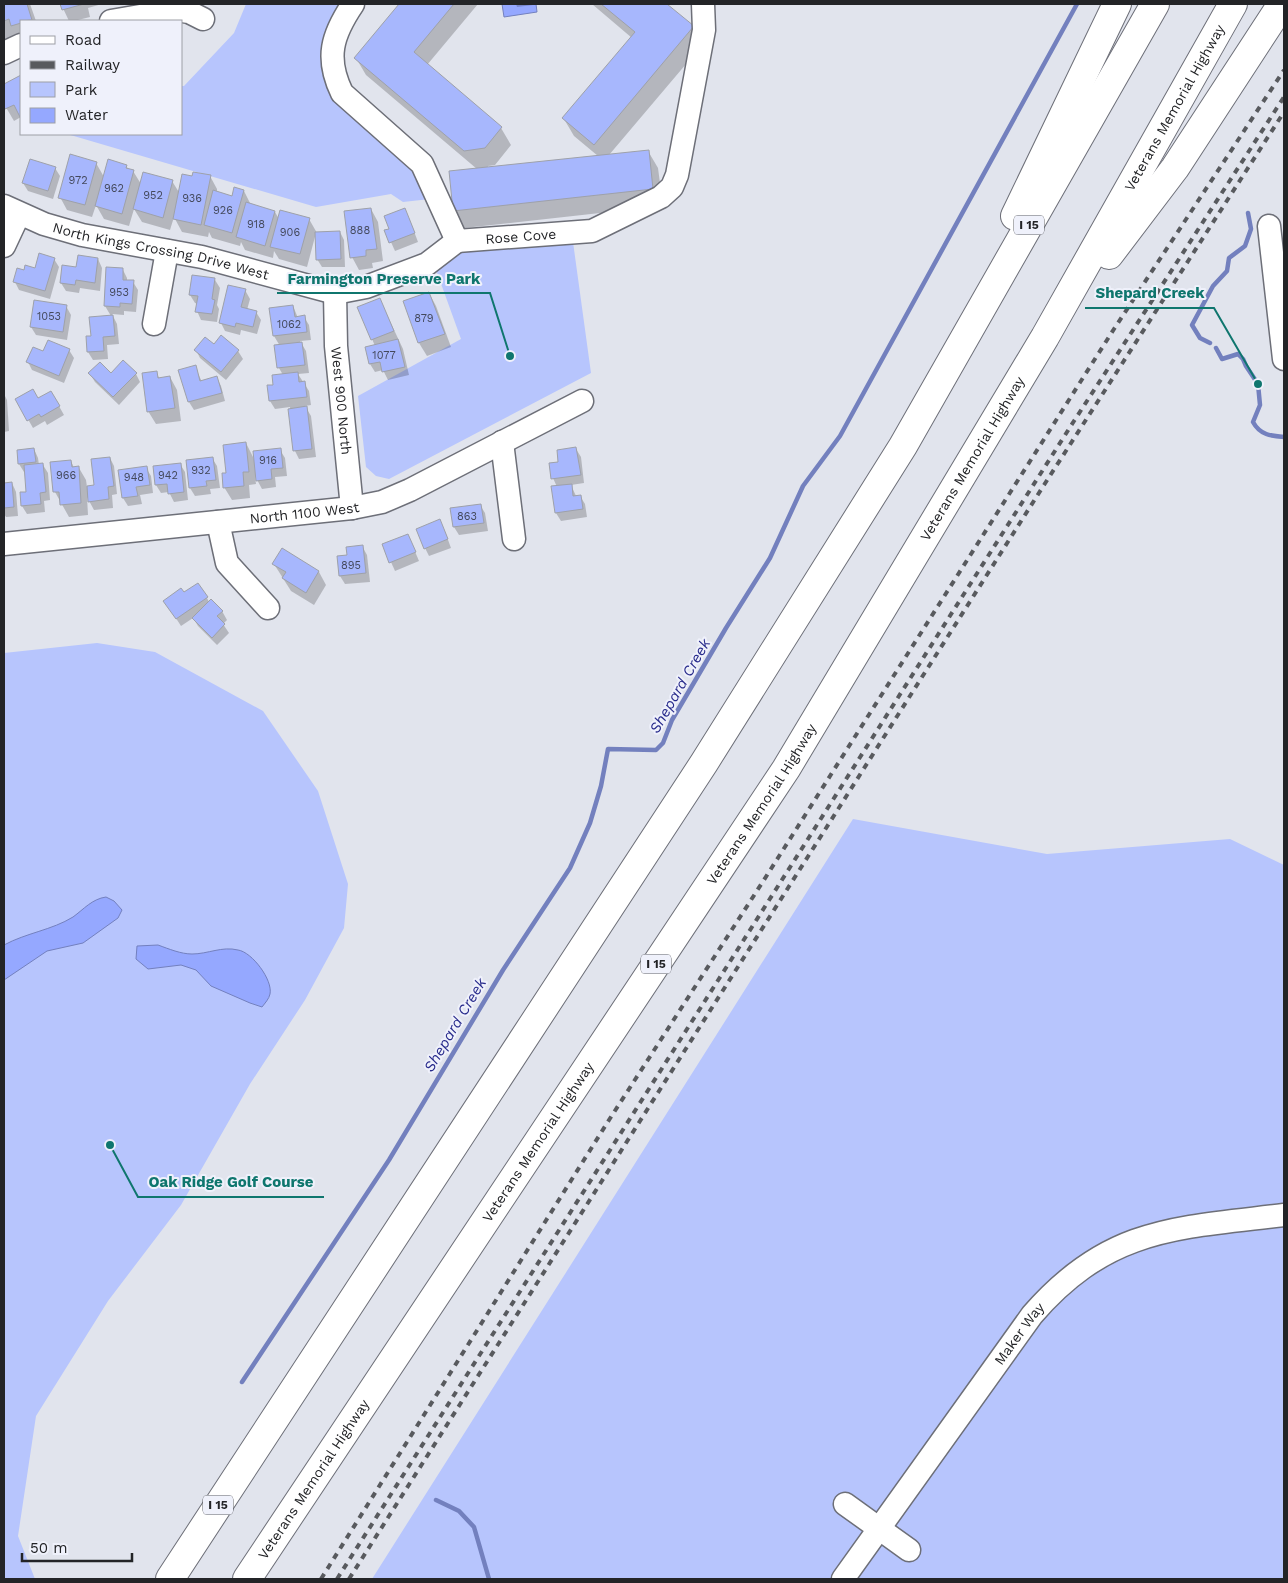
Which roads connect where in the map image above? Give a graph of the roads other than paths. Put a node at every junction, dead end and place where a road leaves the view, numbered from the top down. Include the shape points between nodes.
1 (352, 4) edge
2 (703, 4) edge
3 (1117, 4) edge
4 (1155, 4) edge
5 (1234, 4) edge
6 (1282, 4) edge
7 (204, 19) dead end
8 (117, 20) edge
9 (20, 45) edge
10 (4, 53) edge
11 (11, 210) edge
12 (1269, 226) dead end
13 (457, 241) junction
14 (4, 246) edge
15 (167, 251) junction
16 (335, 293) junction
17 (154, 324) dead end
18 (1045, 337) junction
19 (1284, 359) edge
20 (582, 400) dead end
21 (502, 442) junction
22 (904, 446) junction
23 (352, 508) junction
24 (218, 522) junction
25 (514, 539) dead end
26 (4, 544) edge
27 (268, 608) dead end
28 (1284, 1215) edge
29 (845, 1504) dead end
30 (879, 1529) junction
31 (909, 1550) dead end
32 (170, 1579) edge
33 (247, 1579) edge
34 (843, 1579) edge

1 - 13 street via 336,32 332,53 336,80 342,93 422,164
2 - 13 street, Rose Cove via 704,30 677,176 672,187 661,196 592,231
3 - 22 highway
4 - 22 highway, I 15
5 - 18 highway, Veterans Memorial Highway / I 15
6 - 18 highway via 1175,168
7 - 8 street via 175,10
9 - 10 street
11 - 14 street
11 - 15 street, North Kings Crossing Drive West via 82,235
12 - 19 street
13 - 16 street, North Kings Crossing Drive West via 426,264 366,286
15 - 16 street, North Kings Crossing Drive West
15 - 17 street
16 - 23 street, West 900 North via 336,346
18 - 33 highway, Veterans Memorial Highway / I 15 via 786,769
20 - 21 street, North 1100 West
21 - 23 street, North 1100 West via 410,490 382,502
21 - 25 street
22 - 32 highway, I 15 via 704,763
23 - 24 street, North 1100 West
24 - 26 street, North 1100 West
24 - 27 street via 227,563
28 - 30 street, Maker Way via 1185,1226 1149,1235 1114,1249 1081,1269 1032,1315
29 - 30 street
30 - 31 street
30 - 34 street, Maker Way

